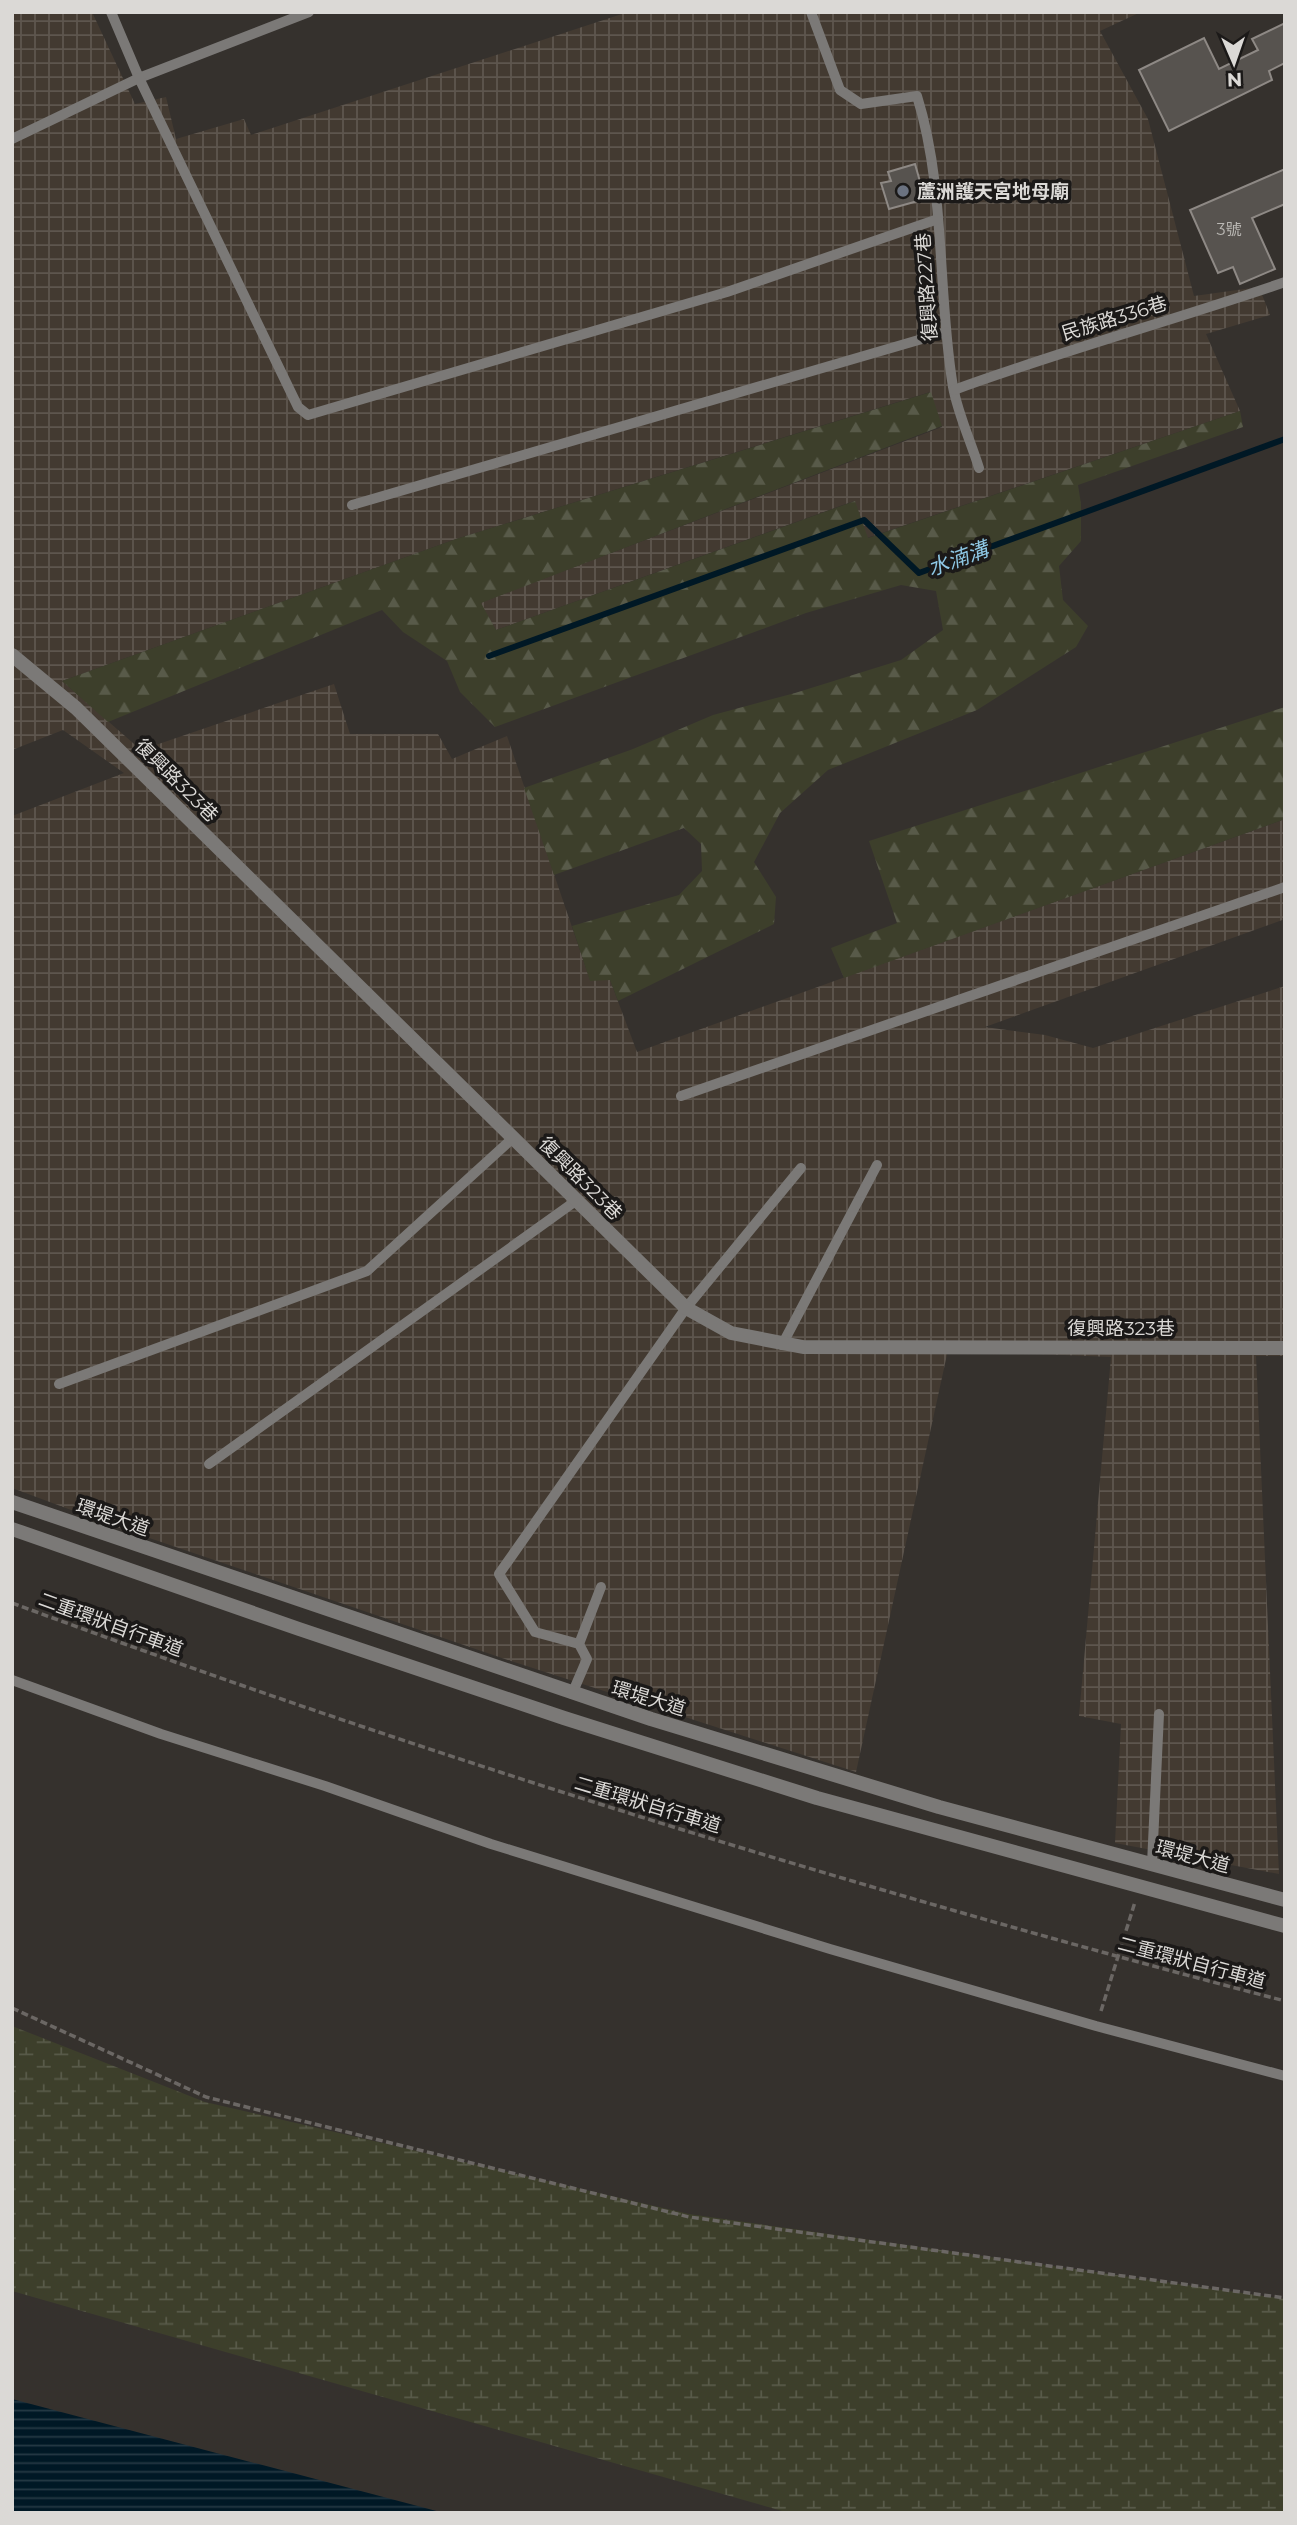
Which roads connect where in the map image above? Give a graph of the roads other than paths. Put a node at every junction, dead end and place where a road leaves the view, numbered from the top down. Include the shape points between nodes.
1 (111, 12) edge
2 (309, 12) edge
3 (811, 12) edge
4 (139, 78) junction
5 (12, 139) edge
6 (938, 219) junction
7 (1285, 282) edge
8 (946, 332) junction
9 (954, 390) junction
10 (979, 468) dead end
11 (352, 505) dead end
12 (12, 655) edge
13 (1285, 887) edge
14 (681, 1096) dead end
15 (513, 1138) junction
16 (877, 1165) dead end
17 (801, 1168) dead end
18 (577, 1200) junction
19 (687, 1308) junction
20 (782, 1345) junction
21 (1285, 1348) edge
22 (59, 1384) dead end
23 (209, 1464) dead end
24 (12, 1502) edge
25 (12, 1529) edge
26 (601, 1587) dead end
27 (579, 1644) junction
28 (12, 1680) edge
29 (572, 1694) junction
30 (1159, 1714) dead end
31 (1152, 1864) junction
32 (1285, 1900) edge
33 (1285, 1926) edge
34 (1285, 2076) edge

1 - 4 lane
2 - 4 lane
3 - 6 lane, 復興路227巷 via 840,90 861,104 917,96 928,132
4 - 5 lane
4 - 6 lane via 298,407 309,415 727,292
6 - 8 lane, 復興路227巷
7 - 9 lane, 民族路336巷
8 - 9 lane, 復興路227巷
8 - 11 lane
9 - 10 lane, 復興路227巷
12 - 15 street, 復興路323巷 via 76,708
13 - 14 lane
15 - 18 street, 復興路323巷
15 - 22 lane via 367,1271
16 - 20 lane
17 - 19 lane
18 - 19 street, 復興路323巷
18 - 23 lane
19 - 20 street, 復興路323巷 via 731,1333
19 - 27 lane via 499,1574 535,1632
20 - 21 street, 復興路323巷
24 - 29 street, 環堤大道
25 - 33 street via 551,1714 817,1798
26 - 27 lane
27 - 29 lane via 587,1659
28 - 34 lane via 491,1844 817,1945
29 - 31 street, 環堤大道 via 939,1807
30 - 31 lane
31 - 32 street, 環堤大道

